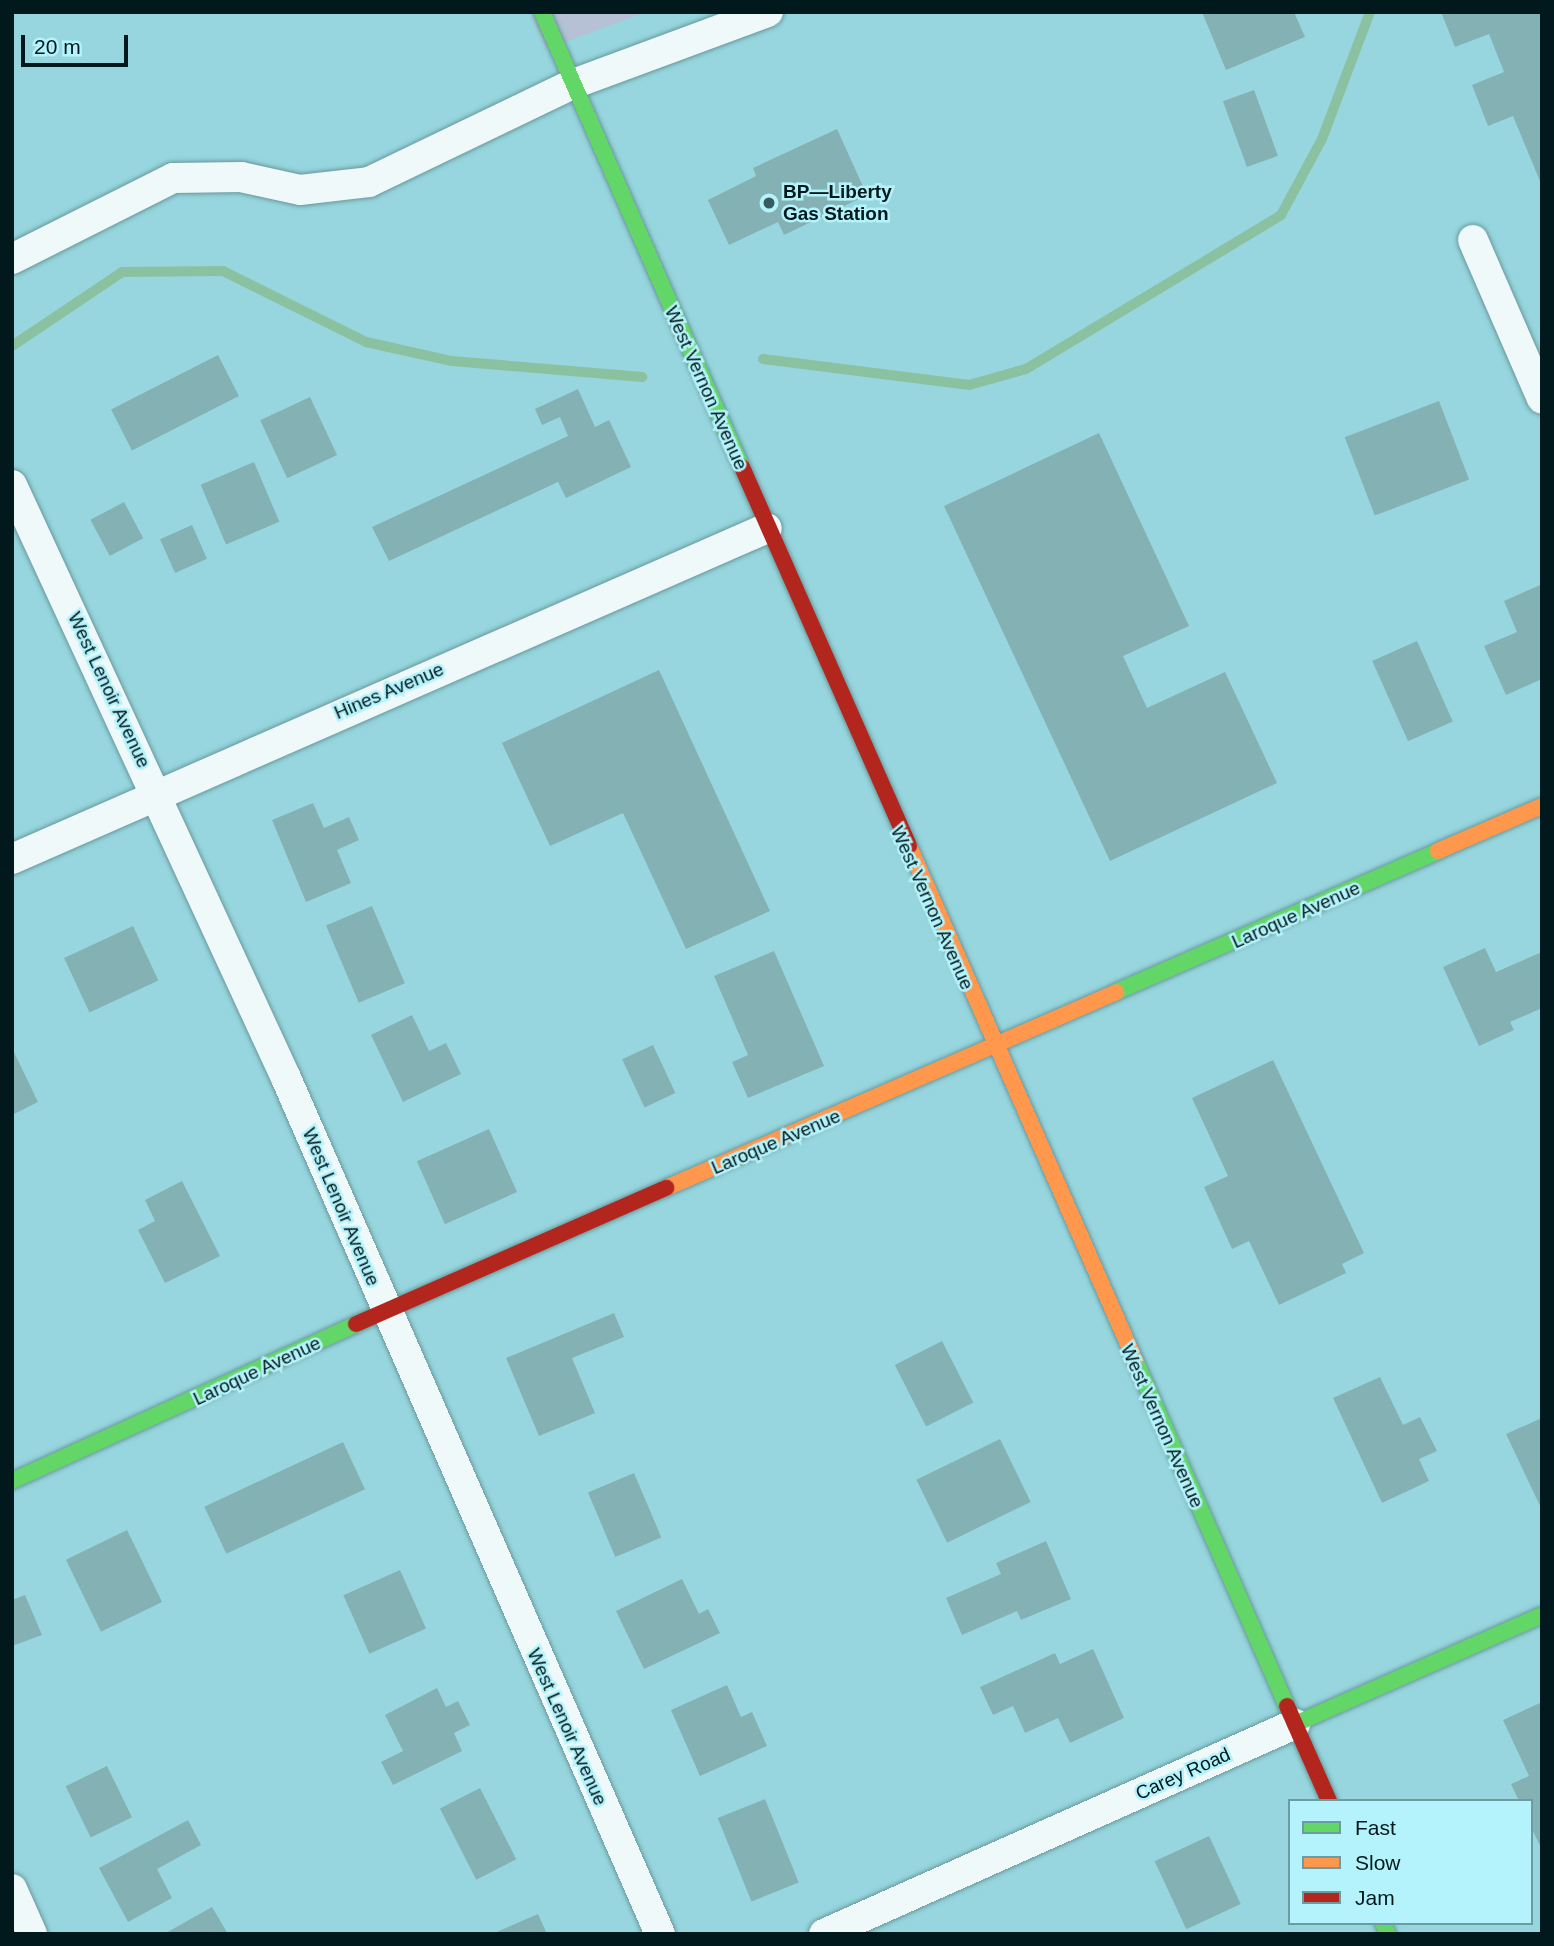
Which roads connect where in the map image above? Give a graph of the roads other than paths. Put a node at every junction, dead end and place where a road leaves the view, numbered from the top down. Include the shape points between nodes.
1 (542, 12) edge
2 (768, 12) edge
3 (573, 84) junction
4 (1473, 240) dead end
5 (12, 259) edge
6 (1542, 398) edge
7 (12, 485) edge
8 (767, 528) junction
9 (157, 792) junction
10 (1542, 806) edge
11 (12, 859) edge
12 (993, 1048) junction
13 (385, 1311) junction
14 (12, 1481) edge
15 (1542, 1615) edge
16 (1294, 1724) junction
17 (1328, 1799) edge
18 (12, 1889) edge
19 (32, 1934) edge
20 (660, 1934) edge
21 (824, 1934) edge

1 - 3 main road, West Vernon Avenue
2 - 3 street
3 - 5 street via 369,182 300,190 241,177 173,178
3 - 8 main road, West Vernon Avenue
4 - 6 street
7 - 9 street, West Lenoir Avenue
8 - 9 street, Hines Avenue
8 - 12 main road, West Vernon Avenue
9 - 11 street, Hines Avenue
9 - 13 street, West Lenoir Avenue
10 - 12 main road, Laroque Avenue
12 - 13 main road, Laroque Avenue
12 - 16 main road, West Vernon Avenue
13 - 14 main road, Laroque Avenue
13 - 20 street, West Lenoir Avenue
15 - 16 main road, Carey Road
16 - 17 main road, West Vernon Avenue
16 - 21 street, Carey Road
18 - 19 street

